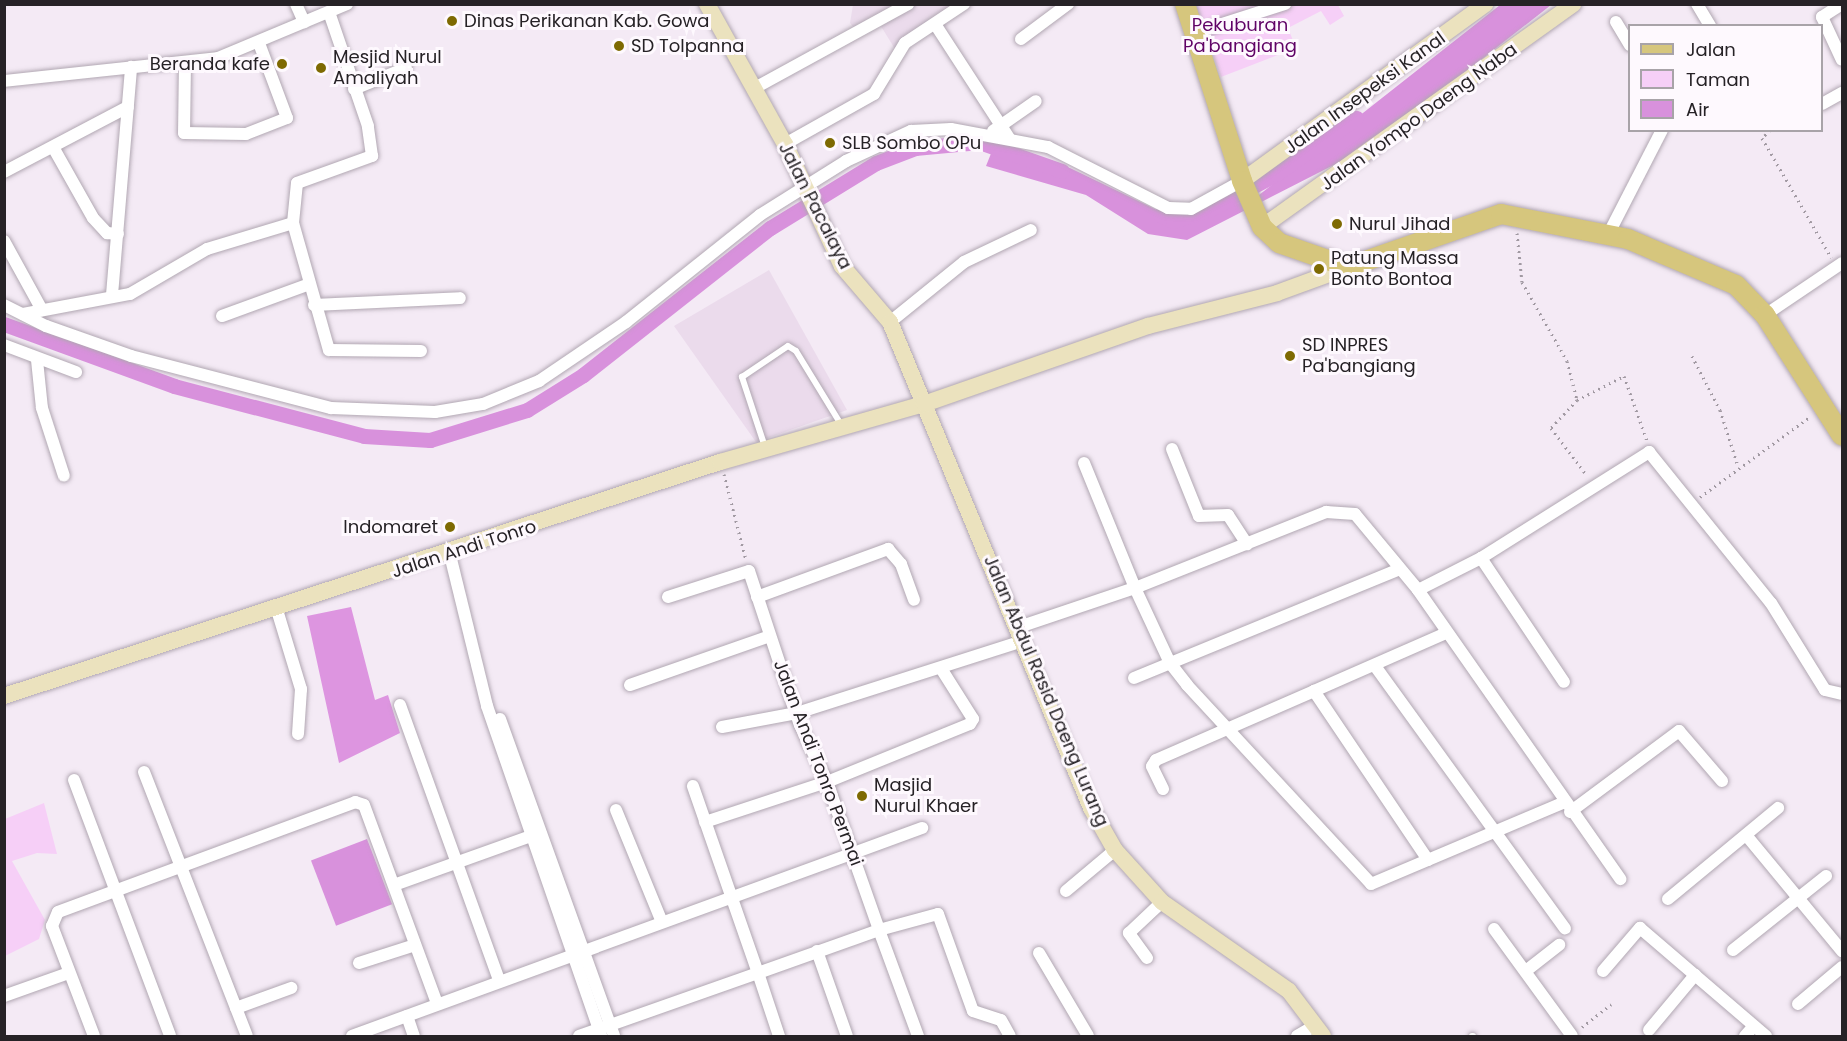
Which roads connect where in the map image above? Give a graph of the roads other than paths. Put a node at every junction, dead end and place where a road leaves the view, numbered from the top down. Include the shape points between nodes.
1 (296, 4) edge
2 (347, 4) edge
3 (707, 4) edge
4 (908, 4) edge
5 (964, 4) edge
6 (1068, 4) edge
7 (1185, 4) edge
8 (1285, 4) edge
9 (1486, 4) edge
10 (1573, 4) edge
11 (1697, 4) edge
12 (1842, 4) edge
13 (329, 12) junction
14 (303, 22) junction
15 (1616, 22) dead end
16 (935, 24) junction
17 (1709, 24) edge
18 (1194, 33) junction
19 (1021, 39) dead end
20 (259, 43) junction
21 (1628, 43) edge
22 (1842, 60) edge
23 (185, 63) junction
24 (131, 67) junction
25 (406, 68) dead end
26 (4, 81) edge
27 (354, 89) junction
28 (753, 89) junction
29 (1842, 93) edge
30 (1036, 101) dead end
31 (1823, 103) edge
32 (128, 107) junction
33 (994, 130) junction
34 (1661, 132) edge
35 (785, 144) junction
36 (53, 147) junction
37 (4, 172) edge
38 (1244, 183) junction
39 (811, 197) junction
40 (1259, 221) junction
41 (293, 223) junction
42 (1031, 230) dead end
43 (118, 234) junction
44 (1608, 234) junction
45 (4, 241) edge
46 (1308, 256) junction
47 (1839, 265) edge
48 (1348, 267) junction
49 (1304, 284) junction
50 (307, 285) junction
51 (112, 295) junction
52 (460, 298) dead end
53 (4, 305) edge
54 (314, 305) junction
55 (42, 310) junction
56 (22, 314) junction
57 (1765, 315) junction
58 (222, 316) dead end
59 (890, 322) junction
60 (4, 345) edge
61 (421, 351) dead end
62 (37, 360) junction
63 (76, 372) dead end
64 (924, 404) junction
65 (843, 426) junction
66 (1842, 436) edge
67 (766, 449) junction
68 (1172, 449) dead end
69 (1084, 463) dead end
70 (63, 476) dead end
71 (1247, 544) junction
72 (450, 555) junction
73 (1480, 558) junction
74 (1400, 570) junction
75 (1135, 588) junction
76 (1418, 590) junction
77 (668, 597) dead end
78 (757, 597) junction
79 (914, 600) dead end
80 (276, 610) junction
81 (1446, 633) junction
82 (1019, 634) junction
83 (770, 636) junction
84 (1170, 663) junction
85 (1375, 666) junction
86 (942, 670) junction
87 (1134, 678) dead end
88 (1564, 682) dead end
89 (630, 685) dead end
90 (1314, 691) junction
91 (1842, 694) edge
92 (4, 696) edge
93 (400, 705) dead end
94 (797, 713) junction
95 (1229, 727) junction
96 (722, 728) dead end
97 (298, 734) dead end
98 (144, 772) dead end
99 (75, 780) dead end
100 (1722, 781) dead end
101 (827, 782) junction
102 (693, 786) dead end
103 (1163, 789) dead end
104 (1567, 808) junction
105 (1778, 808) dead end
106 (616, 810) dead end
107 (705, 822) junction
108 (922, 828) dead end
109 (537, 833) junction
110 (1496, 833) junction
111 (1746, 835) junction
112 (1114, 850) junction
113 (852, 853) junction
114 (1428, 860) junction
115 (456, 862) junction
116 (182, 869) junction
117 (1826, 876) dead end
118 (1620, 879) dead end
119 (394, 885) junction
120 (118, 890) junction
121 (1066, 891) dead end
122 (731, 899) junction
123 (1668, 899) dead end
124 (1796, 899) junction
125 (1162, 902) junction
126 (662, 922) junction
127 (1565, 928) dead end
128 (1494, 929) dead end
129 (879, 930) junction
130 (415, 945) junction
131 (1559, 945) dead end
132 (1733, 950) dead end
133 (817, 951) junction
134 (1842, 951) edge
135 (1040, 952) dead end
136 (578, 953) junction
137 (1147, 958) dead end
138 (359, 963) dead end
139 (1842, 967) edge
140 (1527, 970) junction
141 (1603, 970) dead end
142 (758, 972) junction
143 (69, 973) junction
144 (1695, 975) junction
145 (499, 980) junction
146 (291, 988) dead end
147 (4, 996) edge
148 (437, 1003) junction
149 (1798, 1004) dead end
150 (236, 1008) junction
151 (407, 1016) junction
152 (1754, 1026) junction
153 (1649, 1030) dead end
154 (1319, 1031) edge
155 (606, 1032) edge
156 (774, 1035) edge
157 (94, 1036) edge
158 (170, 1036) edge
159 (247, 1036) edge
160 (352, 1036) edge
161 (414, 1036) edge
162 (579, 1036) edge
163 (847, 1036) edge
164 (918, 1036) edge
165 (1010, 1036) edge
166 (1088, 1036) edge
167 (1297, 1036) edge
168 (1572, 1036) edge
169 (1745, 1036) edge
170 (1766, 1036) edge

1 - 14 street
2 - 13 street
3 - 28 street, Jalan Pacalaya
4 - 28 street
5 - 16 street
6 - 19 street
7 - 18 main road
8 - 18 street
9 - 38 street, Jalan Insepeksi Kanal
10 - 40 street, Jalan Yompo Daeng Naba
11 - 17 street
12 - 22 street via 1822,17
13 - 14 street
13 - 27 street
14 - 20 street
15 - 21 street
16 - 33 street
16 - 35 street via 905,43 874,94
18 - 38 main road
20 - 23 street
20 - 23 street via 287,118 246,134 184,134
23 - 24 street
24 - 26 street
24 - 32 street
25 - 27 street
27 - 41 street via 372,156 297,183
28 - 35 street, Jalan Pacalaya
29 - 31 street
30 - 33 street
32 - 36 street
32 - 43 street
33 - 38 street via 1058,151 1168,208 1191,208
33 - 39 street via 911,131
34 - 44 street
35 - 39 street, Jalan Pacalaya
36 - 37 street
36 - 43 street via 93,218 107,233
38 - 40 main road
39 - 56 street via 760,215 584,352 539,381 483,404 435,412 331,408 132,356
39 - 59 street, Jalan Pacalaya via 843,266
40 - 46 main road via 1279,243
41 - 50 street
41 - 51 street via 207,249 147,288
42 - 59 street via 964,262
43 - 51 street
44 - 48 main road via 1518,216 1479,218
44 - 57 main road via 1713,271
45 - 55 street
46 - 48 main road
46 - 49 street
47 - 57 street
48 - 49 street, Jalan Andi Tonro
49 - 64 street, Jalan Andi Tonro via 1148,326
50 - 54 street
50 - 58 street
51 - 55 street
52 - 54 street
53 - 56 street
54 - 61 street via 325,343 335,354
55 - 56 street
57 - 66 main road
59 - 64 street, Jalan Pacalaya
60 - 62 street
62 - 63 street
62 - 70 street via 42,408
64 - 65 street, Jalan Andi Tonro
64 - 82 street, Jalan Abdul Rasid Daeng Lurang
65 - 67 street, Jalan Andi Tonro
65 - 67 lane via 796,351 788,346 742,377
67 - 72 street, Jalan Andi Tonro
68 - 71 street via 1200,516 1228,515
69 - 75 street
71 - 74 street via 1326,512 1348,510
71 - 75 street
72 - 80 street, Jalan Andi Tonro
72 - 109 street via 491,700
73 - 76 street
73 - 88 street
73 - 91 street via 1649,452 1771,603 1825,690
74 - 76 street
74 - 84 street
75 - 82 street
75 - 84 street
76 - 81 street
77 - 78 street, Jalan Andi Tonro Permai via 749,571
78 - 79 street via 888,549 901,564
78 - 83 street, Jalan Andi Tonro Permai
80 - 92 street, Jalan Andi Tonro
80 - 97 street via 301,689
81 - 85 street
81 - 104 street
82 - 86 street
82 - 112 street, Jalan Abdul Rasid Daeng Lurang via 1091,808
83 - 89 street
83 - 94 street, Jalan Andi Tonro Permai
84 - 87 street
84 - 95 street
85 - 90 street
85 - 110 street
86 - 94 street
86 - 101 street via 973,719 970,724
90 - 95 street
90 - 114 street
93 - 115 street
94 - 96 street
94 - 101 street, Jalan Andi Tonro Permai
95 - 103 street via 1153,762
95 - 114 street via 1364,881 1378,883
98 - 116 street
99 - 120 street
100 - 104 street via 1679,731
101 - 107 street
101 - 113 street, Jalan Andi Tonro Permai
102 - 107 street
104 - 110 street
104 - 118 street
105 - 111 street
106 - 126 street
107 - 122 street
108 - 113 street
109 - 115 street
109 - 136 street
110 - 114 street
110 - 127 street
111 - 123 street
111 - 124 street
112 - 121 street
112 - 125 street, Jalan Abdul Rasid Daeng Lurang
113 - 122 street
113 - 129 street, Jalan Andi Tonro Permai
115 - 119 street
115 - 145 street
116 - 119 street via 360,802
116 - 120 street
116 - 150 street
117 - 124 street
119 - 130 street
120 - 143 street via 52,917
120 - 158 street
122 - 126 street
122 - 142 street
124 - 132 street
124 - 134 street
125 - 137 street via 1130,933
125 - 154 street, Jalan Abdul Rasid Daeng Lurang via 1270,976
126 - 136 street
128 - 140 street
129 - 133 street
129 - 164 street, Jalan Andi Tonro Permai
129 - 165 street via 938,914 973,1011 1001,1020
130 - 138 street
130 - 148 street
131 - 140 street
133 - 142 street
133 - 163 street
135 - 166 street
136 - 145 street
136 - 155 street
139 - 149 street
140 - 168 street
141 - 144 street via 1640,928
142 - 155 street
142 - 156 street
143 - 147 street
143 - 157 street
144 - 152 street
144 - 153 street
145 - 148 street
146 - 150 street
148 - 151 street
150 - 159 street
151 - 160 street
151 - 161 street
152 - 169 street
152 - 170 street
154 - 167 street
155 - 162 street

